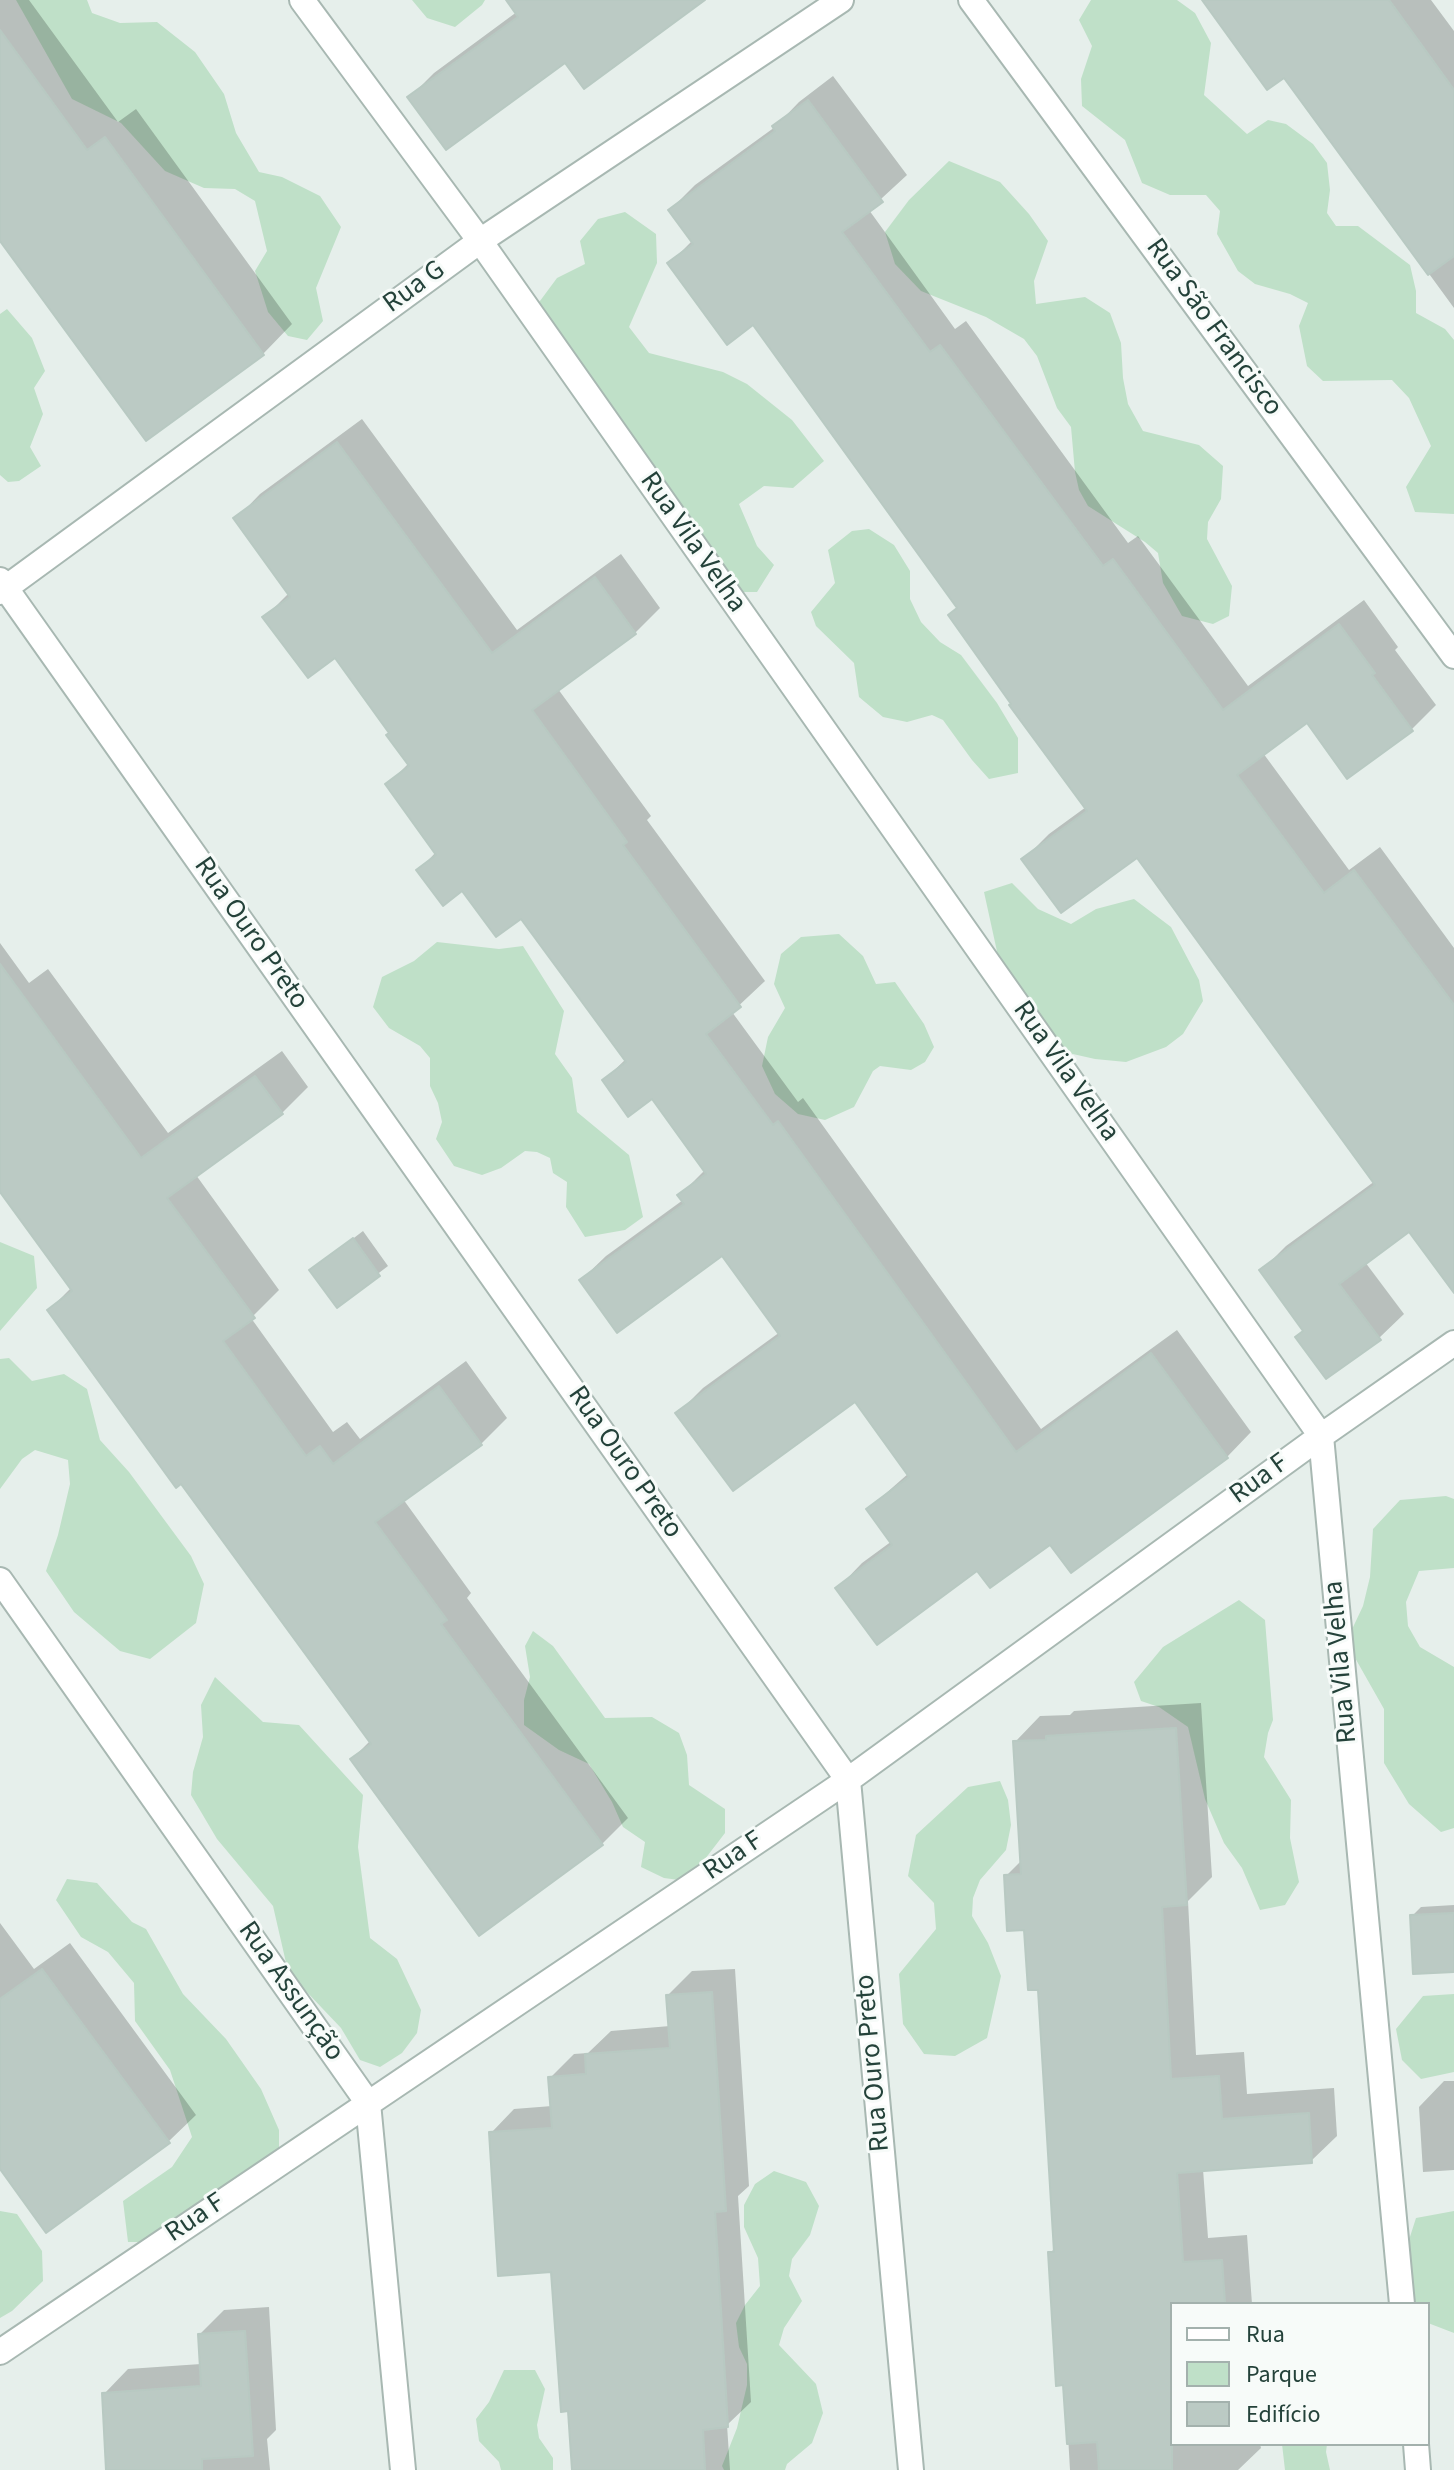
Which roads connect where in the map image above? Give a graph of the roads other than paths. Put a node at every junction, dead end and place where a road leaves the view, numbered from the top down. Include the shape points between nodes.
1 (302, 0) edge
2 (841, 0) edge
3 (971, 0) edge
4 (480, 241) junction
5 (2, 587) edge
6 (1454, 656) edge
7 (1454, 1343) edge
8 (1321, 1436) junction
9 (0, 1580) edge
10 (848, 1780) junction
11 (368, 2103) junction
12 (1402, 2302) edge
13 (0, 2352) edge
14 (1416, 2446) edge
15 (403, 2470) edge
16 (911, 2470) edge
17 (1418, 2470) edge

1 - 4 street, Rua Vila Velha
2 - 4 street, Rua G
3 - 6 street, Rua São Francisco
4 - 5 street, Rua G
4 - 8 street, Rua Vila Velha
5 - 10 street, Rua Ouro Preto
7 - 8 street, Rua F
8 - 10 street, Rua F
8 - 12 street, Rua Vila Velha
9 - 11 street, Rua Assunção
10 - 11 street, Rua F
10 - 16 street, Rua Ouro Preto
11 - 13 street, Rua F
11 - 15 street, Rua Assunção
14 - 17 street

